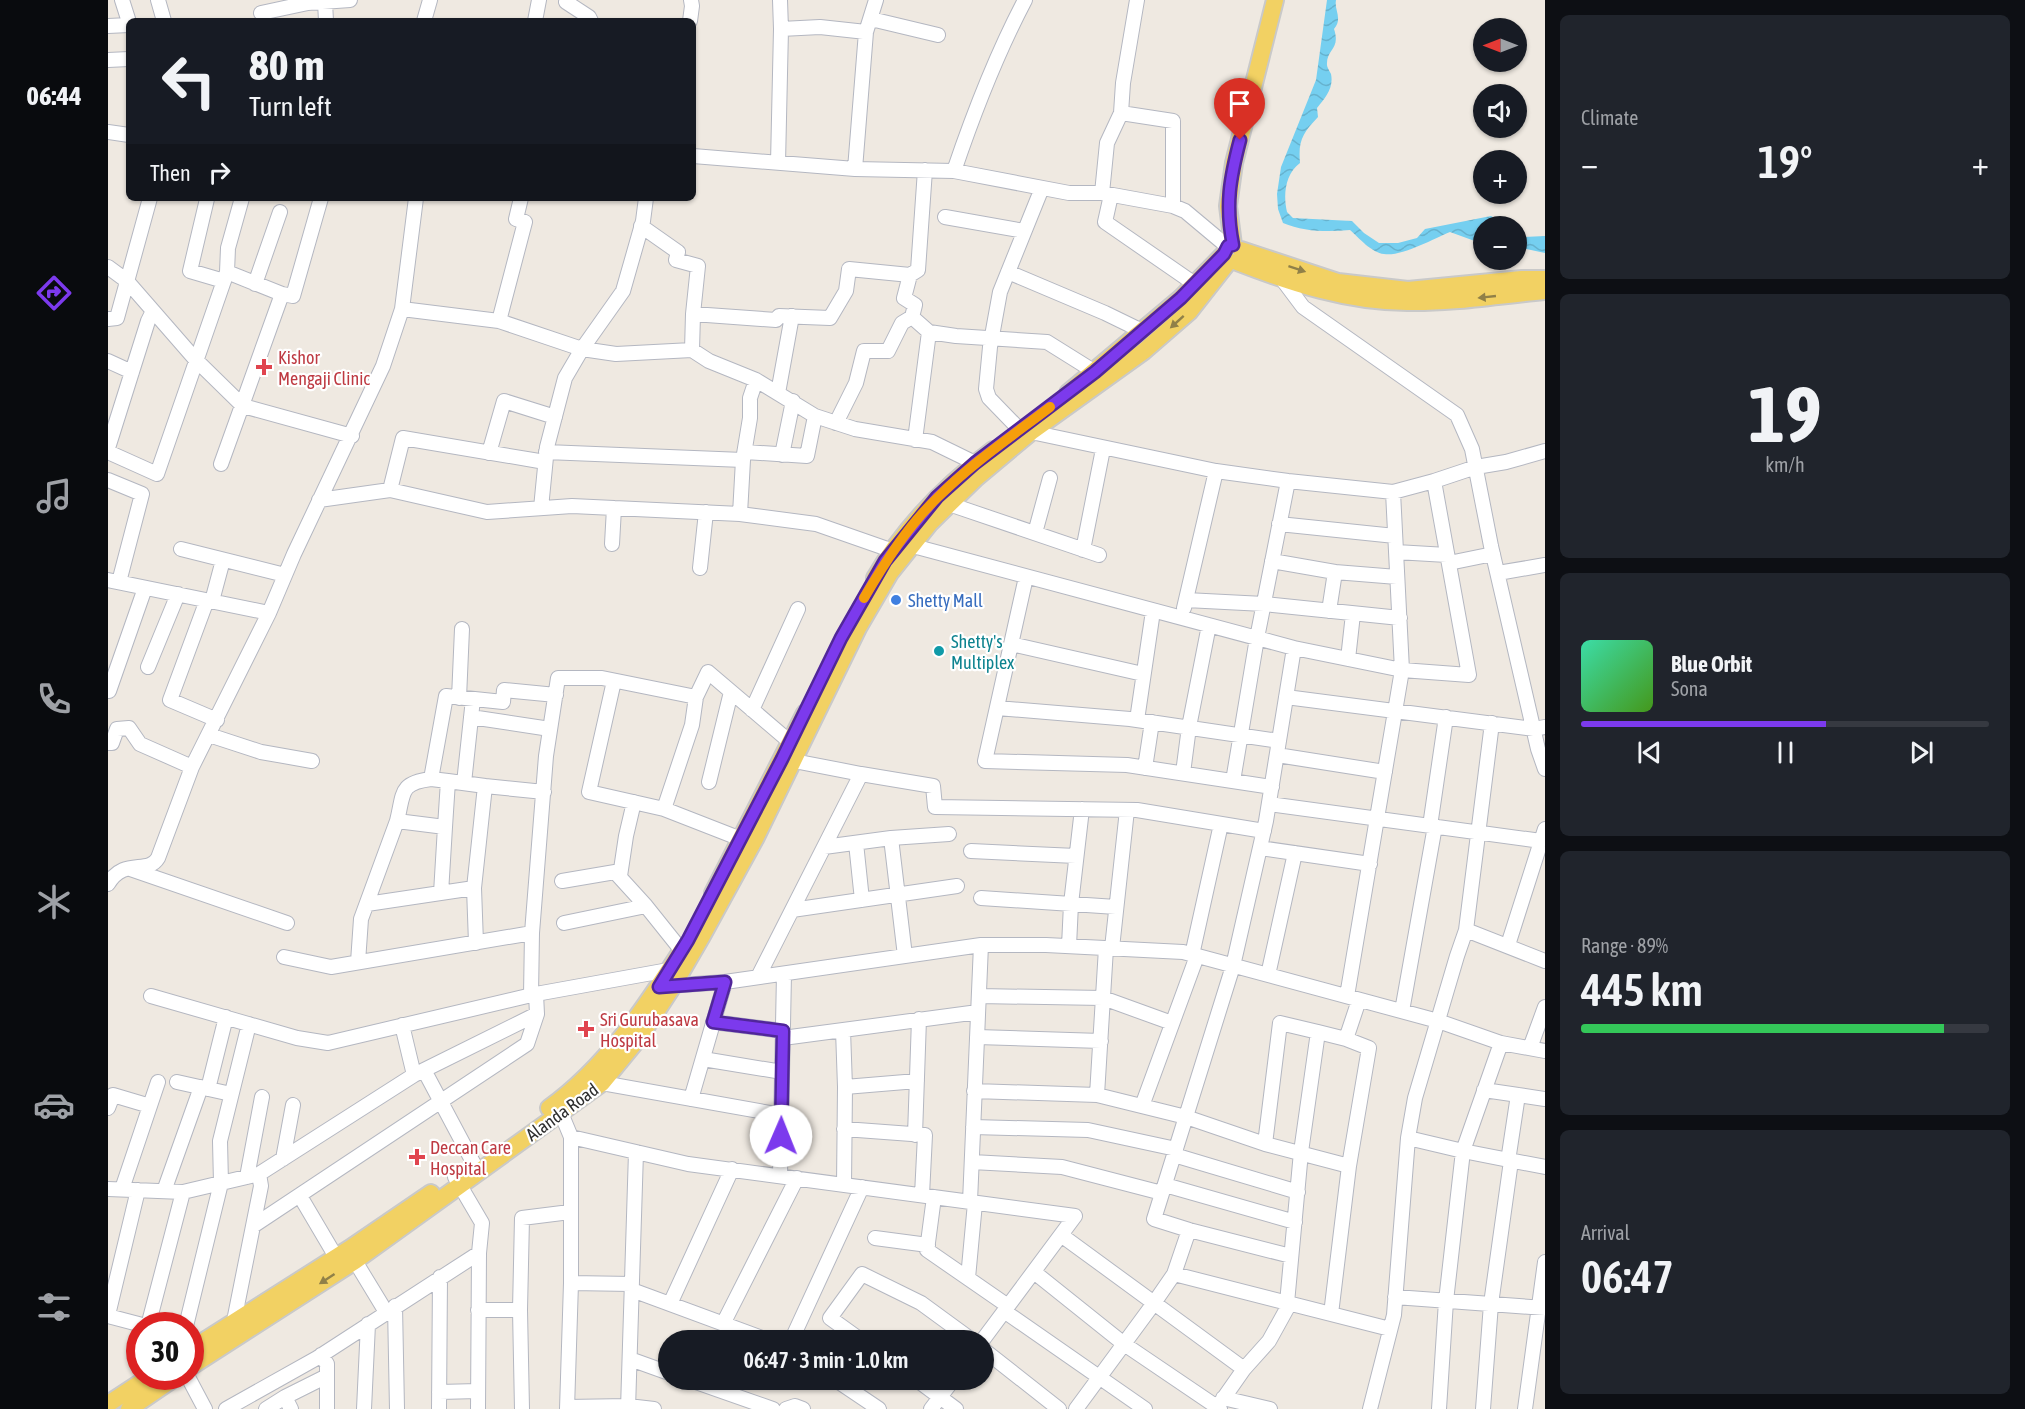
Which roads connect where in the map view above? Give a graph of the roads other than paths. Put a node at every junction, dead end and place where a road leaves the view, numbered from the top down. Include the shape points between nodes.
1 (122, 0) edge
2 (158, 0) edge
3 (350, 0) edge
4 (430, 0) edge
5 (539, 0) edge
6 (567, 0) edge
7 (585, 0) edge
8 (691, 0) edge
9 (780, 0) edge
10 (876, 0) edge
11 (1025, 0) edge
12 (1137, 0) edge
13 (1275, 0) edge
14 (325, 2) edge
15 (261, 11) edge
16 (127, 18) edge
17 (163, 18) edge
18 (326, 18) edge
19 (425, 18) edge
20 (536, 18) edge
21 (588, 18) edge
22 (690, 18) edge
23 (126, 23) edge
24 (108, 26) edge
25 (868, 26) junction
26 (781, 29) junction
27 (938, 35) dead end
28 (126, 59) edge
29 (108, 60) edge
30 (1121, 114) junction
31 (108, 132) edge
32 (126, 135) edge
33 (696, 156) edge
34 (778, 163) junction
35 (855, 169) junction
36 (925, 171) junction
37 (954, 171) junction
38 (1042, 188) junction
39 (1106, 194) junction
40 (149, 201) edge
41 (203, 201) edge
42 (241, 201) edge
43 (320, 201) edge
44 (416, 201) edge
45 (520, 201) edge
46 (645, 201) edge
47 (1173, 206) junction
48 (280, 212) dead end
49 (945, 218) dead end
50 (641, 226) junction
51 (1024, 231) junction
52 (1232, 253) junction
53 (108, 267) edge
54 (1008, 272) junction
55 (910, 275) junction
56 (226, 276) junction
57 (1282, 279) junction
58 (1545, 279) edge
59 (127, 281) junction
60 (255, 284) junction
61 (1200, 288) junction
62 (1545, 291) edge
63 (282, 294) junction
64 (402, 309) junction
65 (153, 311) junction
66 (693, 314) junction
67 (792, 316) junction
68 (912, 317) junction
69 (108, 319) edge
70 (499, 321) junction
71 (1143, 331) junction
72 (929, 332) junction
73 (992, 339) junction
74 (582, 349) junction
75 (692, 350) junction
76 (195, 359) junction
77 (108, 361) edge
78 (132, 372) junction
79 (1095, 372) junction
80 (756, 380) junction
81 (778, 393) junction
82 (793, 401) junction
83 (243, 406) junction
84 (114, 407) edge
85 (815, 416) junction
86 (555, 417) junction
87 (836, 423) junction
88 (1026, 431) junction
89 (352, 436) junction
90 (915, 441) junction
91 (1103, 448) junction
92 (108, 450) edge
93 (1545, 451) edge
94 (489, 453) junction
95 (782, 455) junction
96 (744, 456) junction
97 (546, 457) junction
98 (221, 464) dead end
99 (1476, 467) junction
100 (1216, 471) junction
101 (972, 472) junction
102 (1050, 478) dead end
103 (108, 480) edge
104 (1288, 481) junction
105 (1434, 481) junction
106 (390, 490) junction
107 (1392, 492) junction
108 (320, 500) junction
109 (949, 504) junction
110 (541, 508) junction
111 (614, 508) junction
112 (706, 512) junction
113 (740, 514) junction
114 (1279, 524) junction
115 (1035, 533) junction
116 (1395, 536) junction
117 (612, 544) dead end
118 (181, 549) dead end
119 (902, 549) junction
120 (1083, 550) junction
121 (1396, 552) junction
122 (1493, 554) junction
123 (1099, 555) dead end
124 (1448, 559) junction
125 (224, 560) junction
126 (1272, 561) junction
127 (1545, 565) edge
128 (700, 568) dead end
129 (1335, 572) junction
130 (1498, 573) junction
131 (285, 575) junction
132 (1026, 577) junction
133 (1397, 577) junction
134 (113, 581) edge
135 (145, 588) junction
136 (178, 594) junction
137 (209, 600) junction
138 (1186, 600) junction
139 (866, 603) junction
140 (1264, 604) junction
141 (798, 609) dead end
142 (1153, 611) junction
143 (1329, 611) junction
144 (269, 613) junction
145 (1353, 614) junction
146 (1182, 618) junction
147 (1400, 618) junction
148 (1209, 626) junction
149 (462, 629) dead end
150 (1257, 638) junction
151 (1011, 644) junction
152 (1294, 648) junction
153 (1348, 659) junction
154 (148, 667) dead end
155 (1402, 670) junction
156 (1143, 674) junction
157 (614, 681) junction
158 (109, 692) edge
159 (731, 693) junction
160 (556, 695) junction
161 (696, 697) junction
162 (1286, 697) junction
163 (466, 698) junction
164 (997, 708) junction
165 (752, 710) junction
166 (1396, 711) junction
167 (471, 717) junction
168 (1446, 717) junction
169 (217, 720) junction
170 (1137, 720) junction
171 (1152, 722) junction
172 (1492, 723) junction
173 (1189, 727) junction
174 (1539, 728) edge
175 (550, 729) junction
176 (209, 735) junction
177 (1240, 735) junction
178 (1279, 741) junction
179 (790, 742) junction
180 (108, 743) edge
181 (1277, 755) junction
182 (794, 761) junction
183 (312, 762) dead end
184 (192, 767) junction
185 (1146, 768) junction
186 (1545, 769) edge
187 (1386, 772) junction
188 (1183, 773) junction
189 (861, 774) junction
190 (431, 778) junction
191 (448, 781) junction
192 (1233, 781) junction
193 (709, 782) dead end
194 (465, 783) junction
195 (485, 786) junction
196 (1272, 787) junction
197 (543, 792) junction
198 (634, 802) junction
199 (1269, 804) junction
200 (664, 809) junction
201 (1082, 809) junction
202 (1127, 810) junction
203 (1378, 819) junction
204 (396, 821) junction
205 (1221, 824) junction
206 (1432, 826) junction
207 (445, 827) junction
208 (1264, 831) junction
209 (1478, 832) junction
210 (949, 834) dead end
211 (1543, 835) edge
212 (891, 838) junction
213 (741, 839) junction
214 (856, 843) junction
215 (824, 847) junction
216 (1260, 848) junction
217 (971, 851) dead end
218 (1294, 853) junction
219 (1076, 856) junction
220 (1370, 864) junction
221 (126, 868) junction
222 (620, 876) junction
223 (562, 881) dead end
224 (108, 884) edge
225 (957, 886) dead end
226 (474, 888) junction
227 (441, 893) junction
228 (898, 894) junction
229 (981, 898) dead end
230 (862, 900) junction
231 (367, 903) junction
232 (1071, 904) junction
233 (646, 906) junction
234 (1116, 907) junction
235 (792, 910) junction
236 (287, 923) dead end
237 (564, 923) dead end
238 (1466, 930) junction
239 (532, 933) junction
240 (476, 943) junction
241 (981, 945) junction
242 (1508, 945) junction
243 (1069, 946) junction
244 (1109, 948) junction
245 (682, 951) junction
246 (1195, 956) junction
247 (284, 957) dead end
248 (905, 957) junction
249 (1545, 961) edge
250 (358, 962) junction
251 (1233, 966) junction
252 (784, 974) junction
253 (1268, 975) junction
254 (758, 977) junction
255 (671, 978) junction
256 (725, 982) junction
257 (534, 995) junction
258 (152, 996) dead end
259 (979, 996) junction
260 (1103, 998) junction
261 (1353, 998) junction
262 (1545, 1007) edge
263 (1402, 1011) junction
264 (978, 1012) junction
265 (537, 1014) junction
266 (225, 1017) junction
267 (919, 1020) junction
268 (1438, 1021) junction
269 (713, 1022) junction
270 (1172, 1023) junction
271 (249, 1024) junction
272 (402, 1025) junction
273 (843, 1029) junction
274 (1318, 1032) junction
275 (783, 1034) junction
276 (977, 1037) junction
277 (1346, 1039) junction
278 (1101, 1041) junction
279 (1502, 1043) junction
280 (1530, 1048) junction
281 (1545, 1051) edge
282 (703, 1059) junction
283 (782, 1072) junction
284 (419, 1073) junction
285 (917, 1081) junction
286 (158, 1082) dead end
287 (177, 1082) dead end
288 (602, 1083) junction
289 (204, 1088) junction
290 (845, 1088) junction
291 (1484, 1090) junction
292 (975, 1091) junction
293 (231, 1094) junction
294 (1098, 1095) junction
295 (1518, 1095) junction
296 (262, 1096) dead end
297 (110, 1099) edge
298 (691, 1099) junction
299 (1545, 1099) edge
300 (440, 1102) junction
301 (293, 1105) dead end
302 (150, 1106) junction
303 (561, 1106) junction
304 (1142, 1106) junction
305 (781, 1115) junction
306 (1186, 1117) junction
307 (973, 1127) junction
308 (844, 1129) junction
309 (915, 1135) junction
310 (571, 1137) junction
311 (1408, 1138) junction
312 (1265, 1144) junction
313 (1463, 1151) junction
314 (636, 1152) junction
315 (1175, 1152) junction
316 (1301, 1152) junction
317 (283, 1159) junction
318 (1510, 1161) junction
319 (972, 1162) junction
320 (474, 1164) junction
321 (1349, 1166) junction
322 (1545, 1167) edge
323 (732, 1169) junction
324 (253, 1175) junction
325 (780, 1176) junction
326 (797, 1178) junction
327 (458, 1181) junction
328 (221, 1183) junction
329 (844, 1185) junction
330 (862, 1187) junction
331 (115, 1189) edge
332 (1163, 1189) junction
333 (138, 1190) junction
334 (164, 1191) junction
335 (183, 1192) junction
336 (1298, 1192) junction
337 (300, 1196) junction
338 (928, 1196) junction
339 (973, 1202) junction
340 (570, 1212) junction
341 (1295, 1222) junction
342 (253, 1226) junction
343 (1189, 1230) junction
344 (1061, 1235) junction
345 (876, 1238) dead end
346 (928, 1245) junction
347 (479, 1253) junction
348 (1292, 1256) junction
349 (336, 1257) junction
350 (355, 1261) junction
351 (1545, 1262) edge
352 (1034, 1272) junction
353 (1174, 1274) junction
354 (440, 1277) junction
355 (968, 1278) junction
356 (571, 1283) junction
357 (632, 1287) junction
358 (1395, 1297) junction
359 (1446, 1300) junction
360 (1154, 1303) junction
361 (1288, 1303) junction
362 (670, 1304) junction
363 (1491, 1304) junction
364 (1542, 1307) edge
365 (391, 1309) junction
366 (1006, 1309) junction
367 (478, 1310) junction
368 (520, 1310) junction
369 (151, 1312) edge
370 (189, 1312) edge
371 (1331, 1314) junction
372 (108, 1316) edge
373 (126, 1321) edge
374 (234, 1321) junction
375 (369, 1324) junction
376 (723, 1324) junction
377 (1390, 1329) junction
378 (740, 1330) edge
379 (796, 1330) edge
380 (847, 1330) edge
381 (958, 1330) edge
382 (990, 1330) edge
383 (204, 1341) edge
384 (1124, 1344) junction
385 (321, 1355) junction
386 (1539, 1356) edge
387 (204, 1358) edge
388 (994, 1358) edge
389 (630, 1359) junction
390 (658, 1368) edge
391 (1244, 1369) junction
392 (327, 1376) junction
393 (1100, 1376) junction
394 (129, 1390) edge
395 (157, 1390) edge
396 (195, 1390) edge
397 (718, 1390) edge
398 (851, 1390) edge
399 (930, 1390) edge
400 (945, 1390) edge
401 (478, 1391) junction
402 (439, 1392) junction
403 (940, 1397) junction
404 (288, 1403) edge
405 (108, 1404) edge
406 (1219, 1406) edge
407 (567, 1408) edge
408 (628, 1408) edge
409 (768, 1408) edge
410 (129, 1409) edge
411 (205, 1409) edge
412 (226, 1409) edge
413 (266, 1409) edge
414 (327, 1409) edge
415 (364, 1409) edge
416 (397, 1409) edge
417 (439, 1409) edge
418 (478, 1409) edge
419 (522, 1409) edge
420 (654, 1409) edge
421 (786, 1409) edge
422 (802, 1409) edge
423 (879, 1409) edge
424 (931, 1409) edge
425 (956, 1409) edge
426 (1059, 1409) edge
427 (1076, 1409) edge
428 (1145, 1409) edge
429 (1270, 1409) edge
430 (1370, 1409) edge
431 (1439, 1409) edge
432 (1483, 1409) edge
433 (1525, 1409) edge

1 - 16 street
2 - 17 street
3 - 14 street
4 - 19 street
5 - 20 street
6 - 21 street
7 - 21 street
8 - 22 street
9 - 26 street
10 - 25 street
11 - 37 street via 974,111
12 - 30 street
13 - 52 main road via 1234,163 1228,206
14 - 15 street
14 - 18 street
23 - 24 street
25 - 26 street
25 - 27 street
25 - 35 street
26 - 34 street
28 - 29 street
30 - 39 street via 1107,143
30 - 47 street via 1173,121
31 - 32 street
33 - 34 street
34 - 35 street
35 - 36 street
36 - 37 street
36 - 55 street via 918,270
37 - 38 street
38 - 39 street
38 - 51 street
39 - 47 street
39 - 61 street via 1105,222
40 - 59 street
41 - 56 street via 190,271
42 - 56 street via 228,248
43 - 63 street via 293,296
44 - 64 street
45 - 70 street via 516,219 525,222
46 - 50 street
47 - 52 street via 1185,211
48 - 60 street
49 - 51 street
50 - 66 street via 678,252 676,260 698,266
50 - 74 street via 623,291
51 - 54 street
52 - 57 main road
52 -> 58 main road via 1338,282 1408,290
52 - 61 main road, Alanda Road
53 - 59 street
54 - 71 street
54 - 73 street via 1000,292
55 - 67 street via 849,269 846,291 830,318
55 - 68 street via 904,298 915,305
56 - 60 street
56 - 76 street
62 -> 57 main road via 1408,303 1349,296
57 - 99 street via 1303,307 1457,415
59 - 65 street
59 - 69 street via 117,318
60 - 63 street
61 - 71 main road, Alanda Road via 1181,298
61 -> 88 main road, Alanda Road via 1189,312 1144,351
63 - 83 street
64 - 70 street
64 - 89 street via 383,366
65 - 76 street
65 - 78 street
66 - 67 street via 776,320 779,315
66 - 75 street
67 - 81 street
68 - 72 street
68 - 87 street via 902,323 888,351 864,351 856,383
70 - 74 street
71 - 79 main road, Alanda Road
72 - 73 street
72 - 90 street
73 - 79 street via 1047,342
73 - 88 street via 986,394
74 - 75 street via 616,354
74 - 86 street via 565,378
75 - 80 street
76 - 83 street
76 - 92 street via 157,474
77 - 78 street
78 - 84 street
79 - 88 main road, Alanda Road
80 - 81 street
80 - 96 street via 750,398
81 - 82 street
82 - 85 street
82 - 95 street
83 - 89 street
83 - 98 street
84 - 92 street
85 - 87 street
85 - 95 street via 807,456
86 - 94 street via 504,400
86 - 97 street
87 - 90 street
88 - 91 street
88 - 101 main road, Alanda Road
89 - 108 street
90 - 101 street via 932,442
91 - 100 street
91 - 120 street
93 - 99 street
94 - 97 street
94 - 106 street via 403,438
95 - 96 street
96 - 97 street
96 - 113 street
97 - 110 street
99 - 105 street
99 - 122 street
100 - 104 street
100 - 138 street
101 - 109 main road, Alanda Road
101 - 119 main road, Alanda Road via 937,497
102 - 115 street
103 - 134 street via 142,494
104 - 107 street
104 - 114 street
105 - 107 street
105 - 124 street
106 - 108 street
106 - 110 street via 487,512
107 - 116 street
108 - 131 street
109 - 115 street
109 - 119 main road, Alanda Road
110 - 111 street
111 - 112 street
111 - 117 street
112 - 113 street
112 - 128 street
113 - 119 street via 816,524
114 - 116 street
114 - 126 street
115 - 120 street
116 - 121 street
118 - 125 street
119 - 132 street
119 - 139 main road, Alanda Road
120 - 123 street
121 - 124 street
121 - 133 street
122 - 124 street
122 - 130 street
124 - 155 street via 1469,675
125 - 131 street
125 - 137 street
126 - 129 street
126 - 140 street
127 - 130 street
129 - 133 street
129 - 143 street
130 - 174 street
131 - 144 street
132 - 142 street
132 - 151 street
133 - 147 street
134 - 135 street
135 - 136 street
135 - 158 street
136 - 137 street
136 - 154 street
137 - 144 street
137 - 169 street via 170,700
138 - 140 street
138 - 146 street
139 - 179 main road, Alanda Road via 841,638
139 - 182 main road, Alanda Road
140 - 143 street
140 - 150 street
141 - 165 street
142 - 146 street
142 - 156 street
143 - 145 street
144 - 169 street
145 - 147 street
145 - 153 street
146 - 148 street
147 - 155 street
148 - 150 street
148 - 173 street
149 - 163 street
150 - 152 street
150 - 177 street
151 - 156 street
151 - 164 street
152 - 153 street
152 - 162 street
153 - 155 street
155 - 166 street
156 - 170 street
157 - 160 street via 558,678
157 - 161 street
157 - 198 street via 589,792
159 - 161 street via 708,672
159 - 165 street
159 - 193 street
160 - 163 street via 504,690 503,702
160 - 175 street
161 - 200 street via 692,725
162 - 166 street
162 - 178 street
163 - 167 street
163 - 190 street via 446,696
164 - 170 street
164 - 185 street via 985,761
165 - 179 street
166 - 168 street
166 - 187 street
167 - 175 street
167 - 194 street
168 - 172 street
168 - 206 street
169 - 176 street
170 - 171 street
171 - 173 street
171 - 185 street
172 - 174 street
172 - 209 street
173 - 177 street
173 - 188 street
174 - 186 street
175 - 197 street
176 - 183 street via 261,752
176 - 184 street
177 - 178 street
177 - 192 street
178 - 181 street
179 - 213 main road, Alanda Road
180 - 184 street via 112,743 117,729 129,728 140,744
181 - 187 street
181 - 196 street
182 - 189 street
182 - 255 main road, Alanda Road via 755,839
184 - 221 street via 155,863
185 - 188 street
187 - 203 street
188 - 192 street
189 - 201 street via 933,786 935,807
189 - 215 street
190 - 191 street
190 - 204 street via 408,785
191 - 194 street
191 - 207 street
192 - 196 street
194 - 195 street
195 - 197 street
195 - 226 street
196 - 199 street
197 - 239 street
198 - 200 street
198 - 222 street
199 - 203 street
199 - 208 street
200 - 213 street
201 - 202 street
201 - 219 street
202 - 205 street
202 - 234 street
203 - 206 street
203 - 220 street
204 - 207 street
204 - 231 street
205 - 208 street
205 - 246 street
206 - 209 street
206 - 263 street
207 - 227 street
208 - 216 street
209 - 211 street
209 - 238 street
210 - 212 street
211 - 242 street
212 - 214 street
212 - 228 street
213 - 245 main road, Alanda Road
214 - 215 street
214 - 230 street
215 - 235 street
216 - 218 street
216 - 251 street
217 - 219 street
218 - 220 street
218 - 253 street
219 - 232 street
220 - 261 street
221 - 224 street
221 - 236 street
222 - 223 street via 615,872
222 - 233 street
225 - 228 street
226 - 227 street
226 - 240 street
227 - 231 street
228 - 230 street
228 - 248 street
229 - 232 street
230 - 235 street
231 - 250 street via 361,919
232 - 234 street
232 - 243 street
233 - 237 street
233 - 245 street
234 - 244 street
235 - 254 street
238 - 242 street
238 - 268 street
239 - 240 street
239 - 257 street
240 - 250 street
241 - 243 street
241 - 248 street
241 - 259 street
242 - 249 street
243 - 244 street
244 - 246 street
244 - 260 street
245 - 255 main road, Alanda Road
246 - 251 street
246 - 270 street
247 - 250 street via 331,967
248 - 252 street
251 - 253 street
251 - 306 street
252 - 254 street
252 - 275 street
253 - 261 street
254 - 256 street
255 - 256 street
255 - 257 street
255 - 288 main road, Alanda Road via 639,1038
255 - 303 main road, Alanda Road
256 - 269 street
257 - 265 street
257 - 272 street
258 - 266 street
259 - 260 street
259 - 264 street
260 - 270 street
260 - 278 street
261 - 263 street
261 - 277 street
262 - 280 street
263 - 268 street
264 - 267 street
264 - 276 street
265 - 284 street
265 - 300 street via 527,1044
266 - 271 street
266 - 289 street
267 - 273 street
267 - 285 street
268 - 279 street
268 - 311 street via 1415,1098
269 - 275 street
269 - 282 street
270 - 304 street
271 - 272 street via 328,1043
271 - 293 street
272 - 284 street
273 - 275 street
273 - 290 street
274 - 277 street
274 - 312 street via 1280,1023
274 - 316 street
275 - 283 street
276 - 278 street
276 - 292 street
277 - 321 street via 1369,1048
278 - 294 street
279 - 280 street
279 - 291 street
280 - 281 street
282 - 283 street
282 - 298 street
283 - 305 street
284 - 300 street
284 - 317 street
285 - 290 street
285 - 309 street
286 - 302 street
287 - 289 street
288 - 298 street
288 - 303 main road, Alanda Road
289 - 293 street
289 - 334 street
290 - 308 street
291 - 295 street
291 - 313 street
292 - 294 street
292 - 307 street
293 - 328 street via 220,1141
294 - 304 street
295 - 299 street
295 - 318 street
296 - 324 street
297 - 302 street
298 - 305 street
300 - 320 street
300 - 337 street
301 - 317 street
302 - 331 street
303 - 310 street
303 - 320 main road, Alanda Road
303 - 327 main road, Alanda Road
304 - 306 street
305 - 325 street
306 - 312 street
306 - 315 street
307 - 315 street via 1088,1130
307 - 319 street
308 - 309 street
308 - 329 street
309 - 338 street via 925,1136
310 - 314 street
310 - 340 street
311 - 313 street
311 - 358 street
312 - 316 street
313 - 318 street
313 - 359 street
314 - 323 street
314 - 357 street
315 - 332 street
315 - 336 street
316 - 321 street
316 - 336 street
317 - 324 street
318 - 322 street
318 - 363 street
319 - 332 street via 1062,1167
319 - 339 street
320 - 327 main road, Alanda Road
321 - 371 street
323 - 325 street
323 - 362 street
324 - 328 street
324 - 342 street via 261,1186
325 - 326 street
326 - 329 street
326 - 376 street
327 - 347 street via 482,1223
327 - 349 main road, Alanda Road
327 - 350 main road, Alanda Road
328 - 335 street
328 - 370 street
329 - 330 street
330 - 338 street
330 - 379 street
331 - 333 street
332 - 341 street
332 - 343 street via 1154,1219
333 - 334 street
333 - 372 street
334 - 335 street
335 - 369 street
336 - 341 street
337 - 342 street
337 - 349 street
338 - 339 street
338 - 346 street
339 - 344 street via 1075,1216
339 - 355 street
340 - 356 street
340 - 368 street via 522,1218
341 - 348 street
342 - 374 street
343 - 348 street
343 - 353 street
344 - 352 street
344 - 360 street
345 - 346 street
346 - 355 street via 927,1250
347 - 354 street
347 - 367 street
348 - 361 street
349 - 374 main road, Alanda Road
350 - 365 street
350 -> 387 main road, Alanda Road
351 - 364 street
352 - 366 street
352 - 384 street
353 - 360 street
353 - 361 street
354 - 365 street
354 - 402 street
355 - 366 street
356 - 357 street
356 - 407 street
357 - 362 street
357 - 389 street
358 - 359 street
358 - 377 street
359 - 363 street
359 - 431 street
360 - 384 street
360 - 391 street
361 - 371 street
361 - 391 street via 1269,1341
362 - 376 street
363 - 364 street
363 - 432 street
364 - 386 street
365 - 375 street
365 - 416 street
366 - 382 street
366 - 393 street
367 - 368 street
367 - 401 street
368 - 419 street
371 - 377 street
372 - 373 street
374 - 383 main road, Alanda Road
375 - 385 street
375 - 415 street
376 - 378 street
377 - 430 street
380 - 381 street via 830,1318 862,1274 921,1303
384 - 393 street
384 - 406 street
385 - 392 street via 327,1364
385 - 412 street
386 - 433 street
388 - 426 street
389 - 390 street
389 - 408 street
391 - 406 street
392 - 404 street
392 - 414 street
393 - 427 street
393 - 428 street
394 - 405 main road
395 - 410 main road
396 - 411 street
397 - 409 street
398 - 423 street
399 - 403 street
400 - 403 street
401 - 402 street
401 - 418 street
402 - 417 street
403 - 424 street
403 - 425 street
404 - 413 street
406 - 429 street
407 - 408 street
408 - 420 street
421 - 422 street

